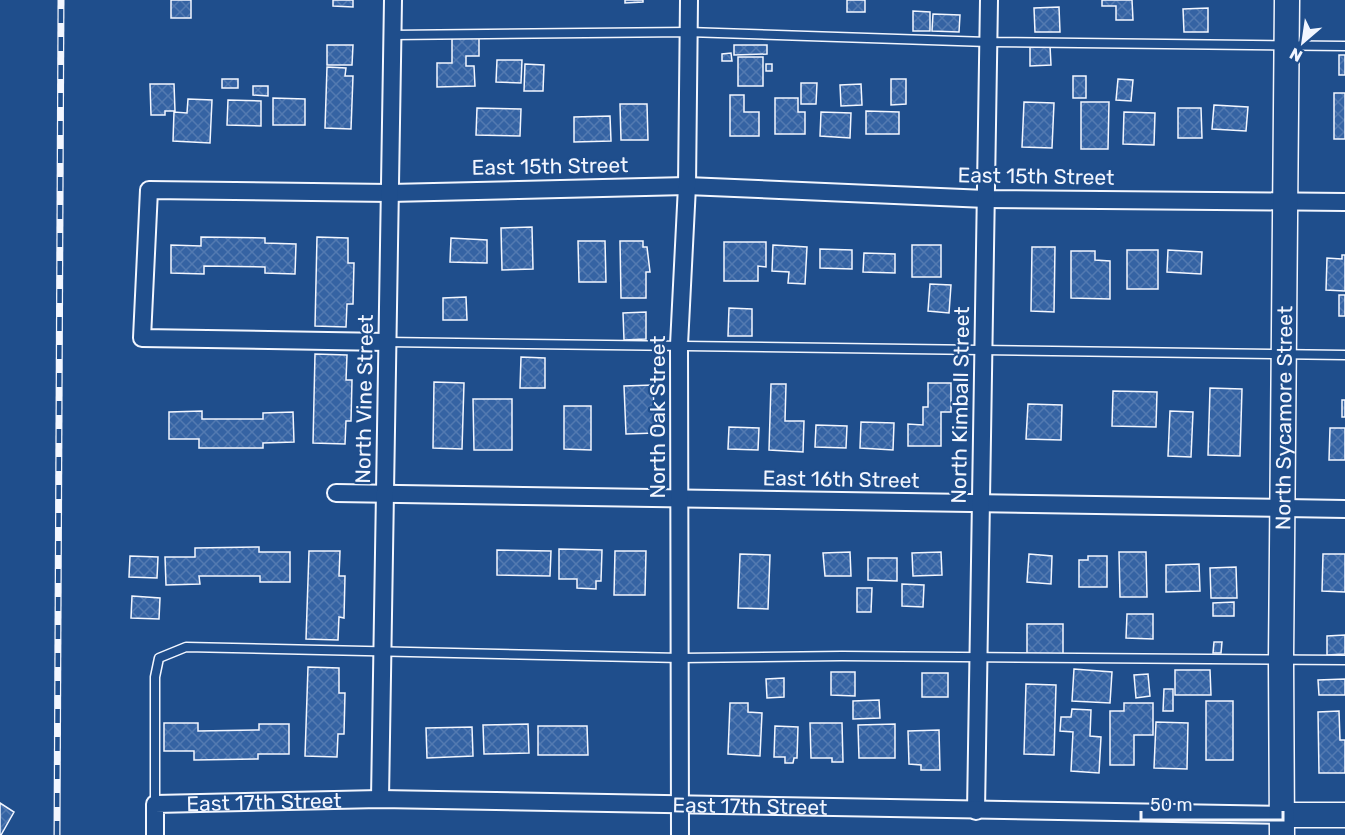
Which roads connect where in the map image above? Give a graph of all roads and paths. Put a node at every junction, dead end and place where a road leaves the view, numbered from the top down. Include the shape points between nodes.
1 (393, 0) edge
2 (689, 0) edge
3 (989, 0) edge
4 (1287, 0) edge
5 (688, 32) junction
6 (392, 35) junction
7 (988, 42) junction
8 (1287, 45) junction
9 (1345, 46) edge
10 (687, 186) junction
11 (390, 193) junction
12 (986, 199) junction
13 (1285, 202) junction
14 (1345, 202) edge
15 (387, 342) junction
16 (679, 345) junction
17 (983, 350) junction
18 (1284, 354) junction
19 (1345, 355) edge
20 (336, 493) dead end
21 (385, 494) junction
22 (679, 500) junction
23 (981, 504) junction
24 (1282, 508) junction
25 (1345, 509) edge
26 (382, 651) junction
27 (978, 657) junction
28 (681, 658) junction
29 (1281, 659) junction
30 (1345, 660) edge
31 (380, 799) junction
32 (681, 803) junction
33 (155, 804) junction
34 (976, 811) junction
35 (1345, 815) edge
36 (1282, 825) edge
37 (156, 835) edge
38 (680, 835) edge

1 - 6 street, North Vine Street
2 - 5 street, North Oak Street
3 - 7 street, North Kimball Street
4 - 8 main road, North Sycamore Street
5 - 6 lane
5 - 7 lane
5 - 10 street, North Oak Street
6 - 11 street, North Vine Street
7 - 8 lane
7 - 12 street, North Kimball Street
8 - 9 lane
8 - 13 main road, North Sycamore Street
10 - 11 street, East 15th Street
10 - 12 street, East 15th Street
10 - 16 street, North Oak Street
11 - 15 street, North Vine Street
11 - 15 street, East 15th Street via 149,190 142,338
12 - 13 street, East 15th Street
12 - 17 street, North Kimball Street
13 - 14 street, East 15th Street
13 - 18 main road, North Sycamore Street
15 - 16 lane
15 - 21 street, North Vine Street
16 - 17 lane
16 - 22 street, North Oak Street
17 - 18 lane
17 - 23 street, North Kimball Street
18 - 19 lane
18 - 24 main road, North Sycamore Street
20 - 21 street, East 16th Street
21 - 22 street, East 16th Street
21 - 26 street, North Vine Street
22 - 23 street, East 16th Street
22 - 28 street, North Oak Street
23 - 24 street, East 16th Street
23 - 27 street, North Kimball Street
24 - 25 street, East 16th Street
24 - 29 main road, North Sycamore Street
26 - 28 lane
26 - 31 street, North Vine Street
26 - 33 lane via 186,647 159,657 154,678
27 - 28 lane
27 - 29 lane
27 - 34 street, North Kimball Street
28 - 32 street, North Oak Street
29 - 30 lane
29 - 36 main road, North Sycamore Street
31 - 32 street, East 17th Street
31 - 33 street, East 17th Street
32 - 34 street, East 17th Street
32 - 38 street, North Oak Street
33 - 37 street
34 - 36 street, East 17th Street
35 - 36 main road, East 17th Street

